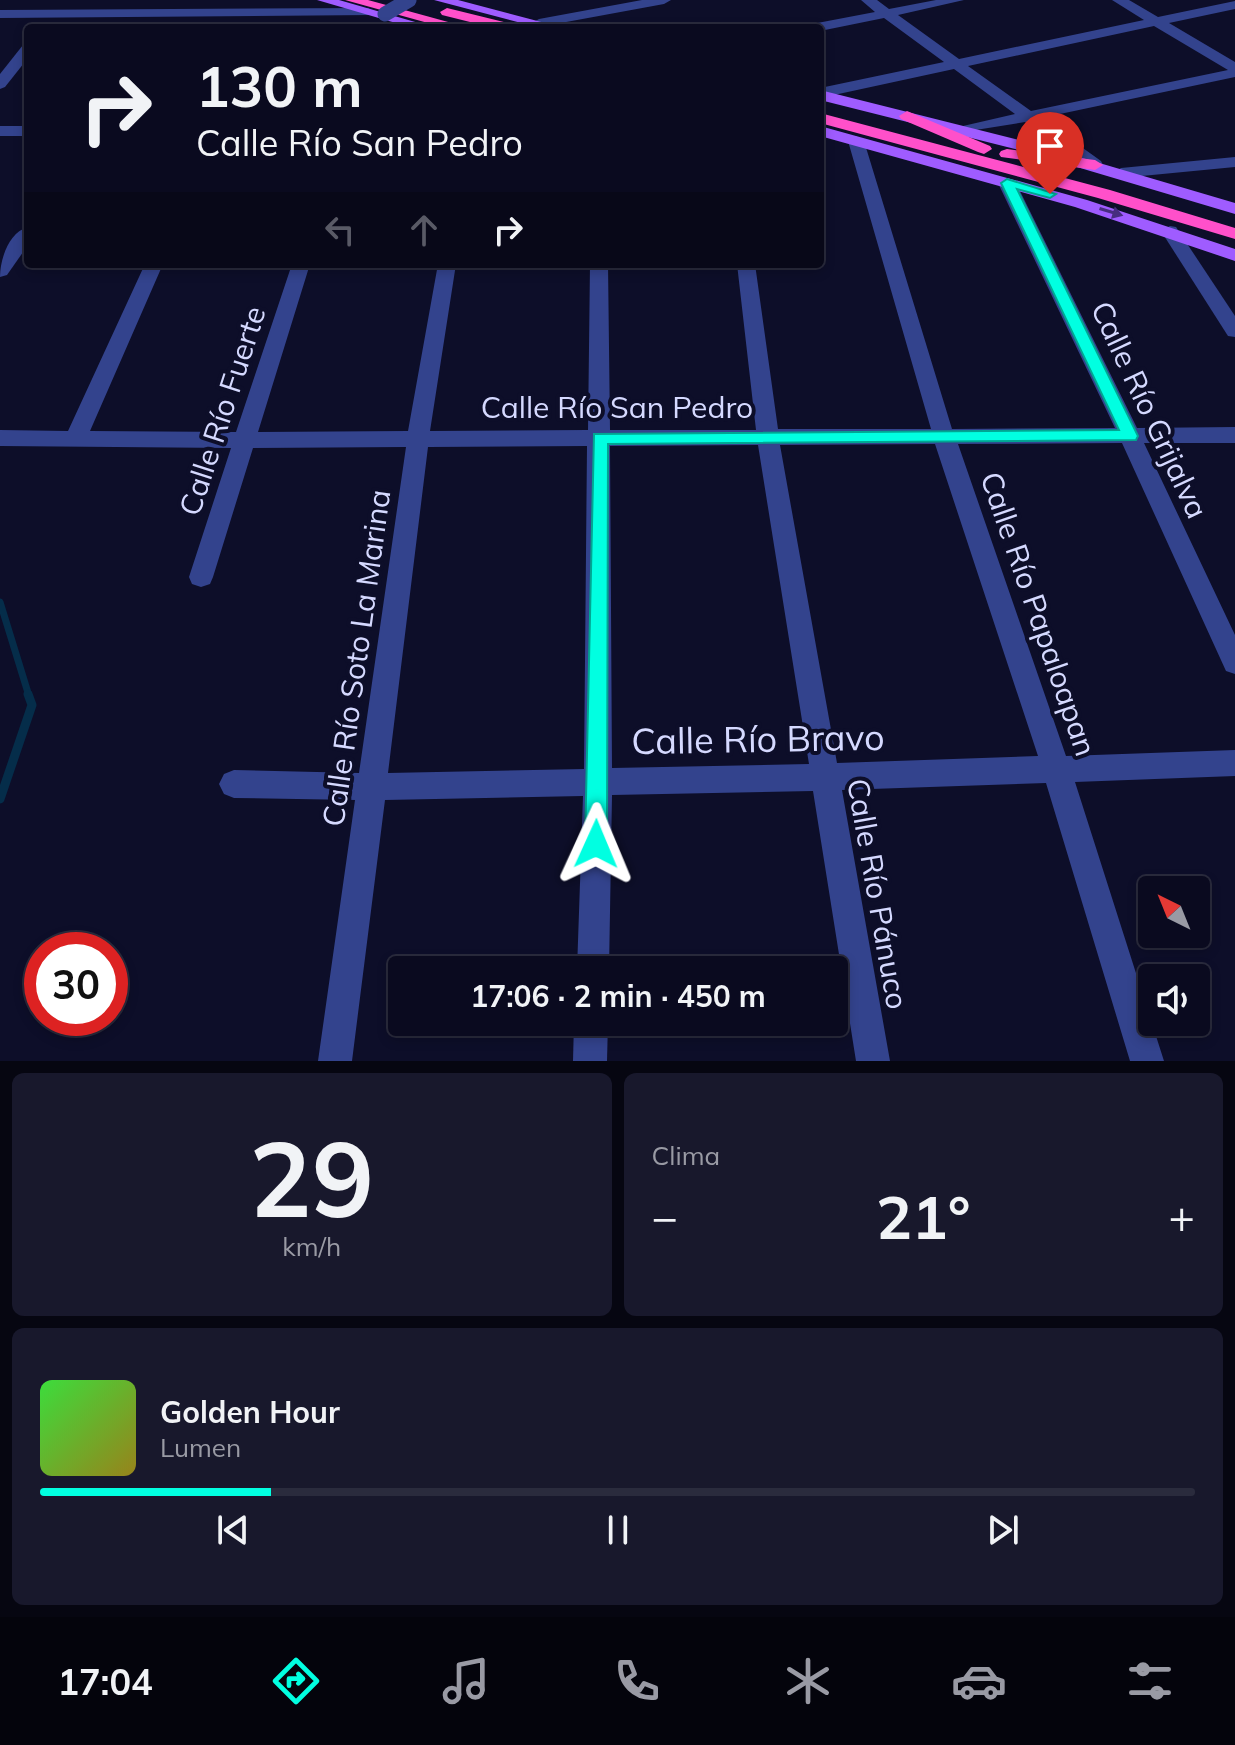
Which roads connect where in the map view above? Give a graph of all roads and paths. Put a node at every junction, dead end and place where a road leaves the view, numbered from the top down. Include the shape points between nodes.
1 (9, 0) edge
2 (64, 0) edge
3 (173, 0) edge
4 (324, 0) edge
5 (352, 0) edge
6 (401, 0) edge
7 (409, 0) edge
8 (441, 0) edge
9 (664, 0) edge
10 (868, 0) edge
11 (957, 0) edge
12 (1119, 0) edge
13 (0, 4) edge
14 (615, 4) edge
15 (1235, 5) edge
16 (274, 7) edge
17 (164, 13) junction
18 (0, 14) edge
19 (54, 14) junction
20 (886, 14) junction
21 (378, 17) edge
22 (1157, 22) junction
23 (539, 23) junction
24 (46, 24) edge
25 (157, 24) edge
26 (410, 24) edge
27 (447, 24) edge
28 (495, 24) edge
29 (543, 24) edge
30 (824, 26) edge
31 (24, 53) edge
32 (955, 65) junction
33 (1235, 70) edge
34 (0, 84) edge
35 (824, 93) edge
36 (824, 95) edge
37 (824, 108) edge
38 (907, 116) junction
39 (1027, 118) junction
40 (824, 119) edge
41 (824, 129) edge
42 (969, 129) junction
43 (824, 130) edge
44 (0, 131) edge
45 (24, 131) edge
46 (885, 136) junction
47 (856, 141) junction
48 (905, 141) junction
49 (984, 149) junction
50 (1007, 154) junction
51 (1235, 162) edge
52 (1095, 165) junction
53 (1121, 173) junction
54 (1007, 183) junction
55 (1050, 194) junction
56 (1235, 209) edge
57 (1235, 221) edge
58 (1170, 231) junction
59 (1235, 234) edge
60 (24, 238) edge
61 (1235, 255) edge
62 (4, 267) edge
63 (152, 268) edge
64 (300, 268) edge
65 (446, 268) edge
66 (599, 268) edge
67 (747, 268) edge
68 (0, 288) edge
69 (1235, 331) edge
70 (1235, 435) edge
71 (1130, 436) junction
72 (76, 437) junction
73 (944, 437) junction
74 (0, 438) edge
75 (768, 438) junction
76 (418, 439) junction
77 (600, 439) junction
78 (245, 440) junction
79 (201, 577) dead end
80 (1235, 663) edge
81 (1235, 763) edge
82 (1056, 768) junction
83 (824, 777) junction
84 (598, 781) junction
85 (234, 784) dead end
86 (372, 787) junction
87 (593, 956) edge
88 (591, 1036) edge
89 (335, 1061) edge
90 (590, 1061) edge
91 (873, 1061) edge
92 (1147, 1061) edge

1 - 13 street
2 - 19 street
3 - 17 street
4 - 21 main road
5 - 27 highway
6 - 28 highway
7 - 21 street, bridge
8 - 23 main road
9 - 14 street
10 - 20 street
11 - 20 street
12 - 22 street
14 - 23 street
15 - 22 street
16 - 17 street
16 - 21 street
17 - 19 street
17 - 25 street
18 - 19 street
19 - 24 street
20 - 30 street
20 - 32 street
21 - 26 main road
22 - 32 street
22 - 33 street
23 - 29 main road
31 - 34 street
32 - 35 street
32 - 39 street
33 - 39 street
36 - 38 main road
37 - 49 highway
38 - 42 main road
38 - 49 highway
39 - 42 street
39 - 52 street
40 - 46 highway
41 - 46 highway
42 - 52 main road
43 - 47 main road
44 - 45 street
46 - 48 highway
47 - 54 main road
47 - 73 street, Calle Río Papaloapan
48 - 55 highway
48 - 59 highway
49 - 50 highway
50 - 52 highway
50 - 57 highway
51 - 53 street
52 - 53 main road
53 - 56 main road
54 - 55 main road
54 - 71 street, Calle Río Grijalva
55 -> 58 main road
58 - 61 main road
58 - 69 street
60 - 62 street
62 - 68 street
63 - 72 street
64 - 78 street, Calle Río Fuerte
65 - 76 street, Calle Río Soto La Marina
66 - 77 street
67 - 75 street, Calle Río Pánuco
70 - 71 street, Calle Río San Pedro
71 - 73 street, Calle Río San Pedro
71 - 80 street, Calle Río Grijalva
72 - 74 street, Calle Río San Pedro
72 - 78 street, Calle Río San Pedro
73 - 75 street, Calle Río San Pedro
73 - 82 street, Calle Río Papaloapan
75 - 77 street, Calle Río San Pedro
75 - 83 street, Calle Río Pánuco
76 - 77 street, Calle Río San Pedro
76 - 78 street, Calle Río San Pedro
76 - 86 street, Calle Río Soto La Marina
77 - 84 street
78 - 79 street, Calle Río Fuerte
81 - 82 street, Calle Río Bravo
82 - 83 street, Calle Río Bravo
82 - 92 street, Calle Río Papaloapan
83 - 84 street, Calle Río Bravo
83 - 91 street, Calle Río Pánuco
84 - 86 street, Calle Río Bravo
84 - 87 street
85 - 86 street, Calle Río Bravo
86 - 89 street, Calle Río Soto La Marina
88 - 90 street

